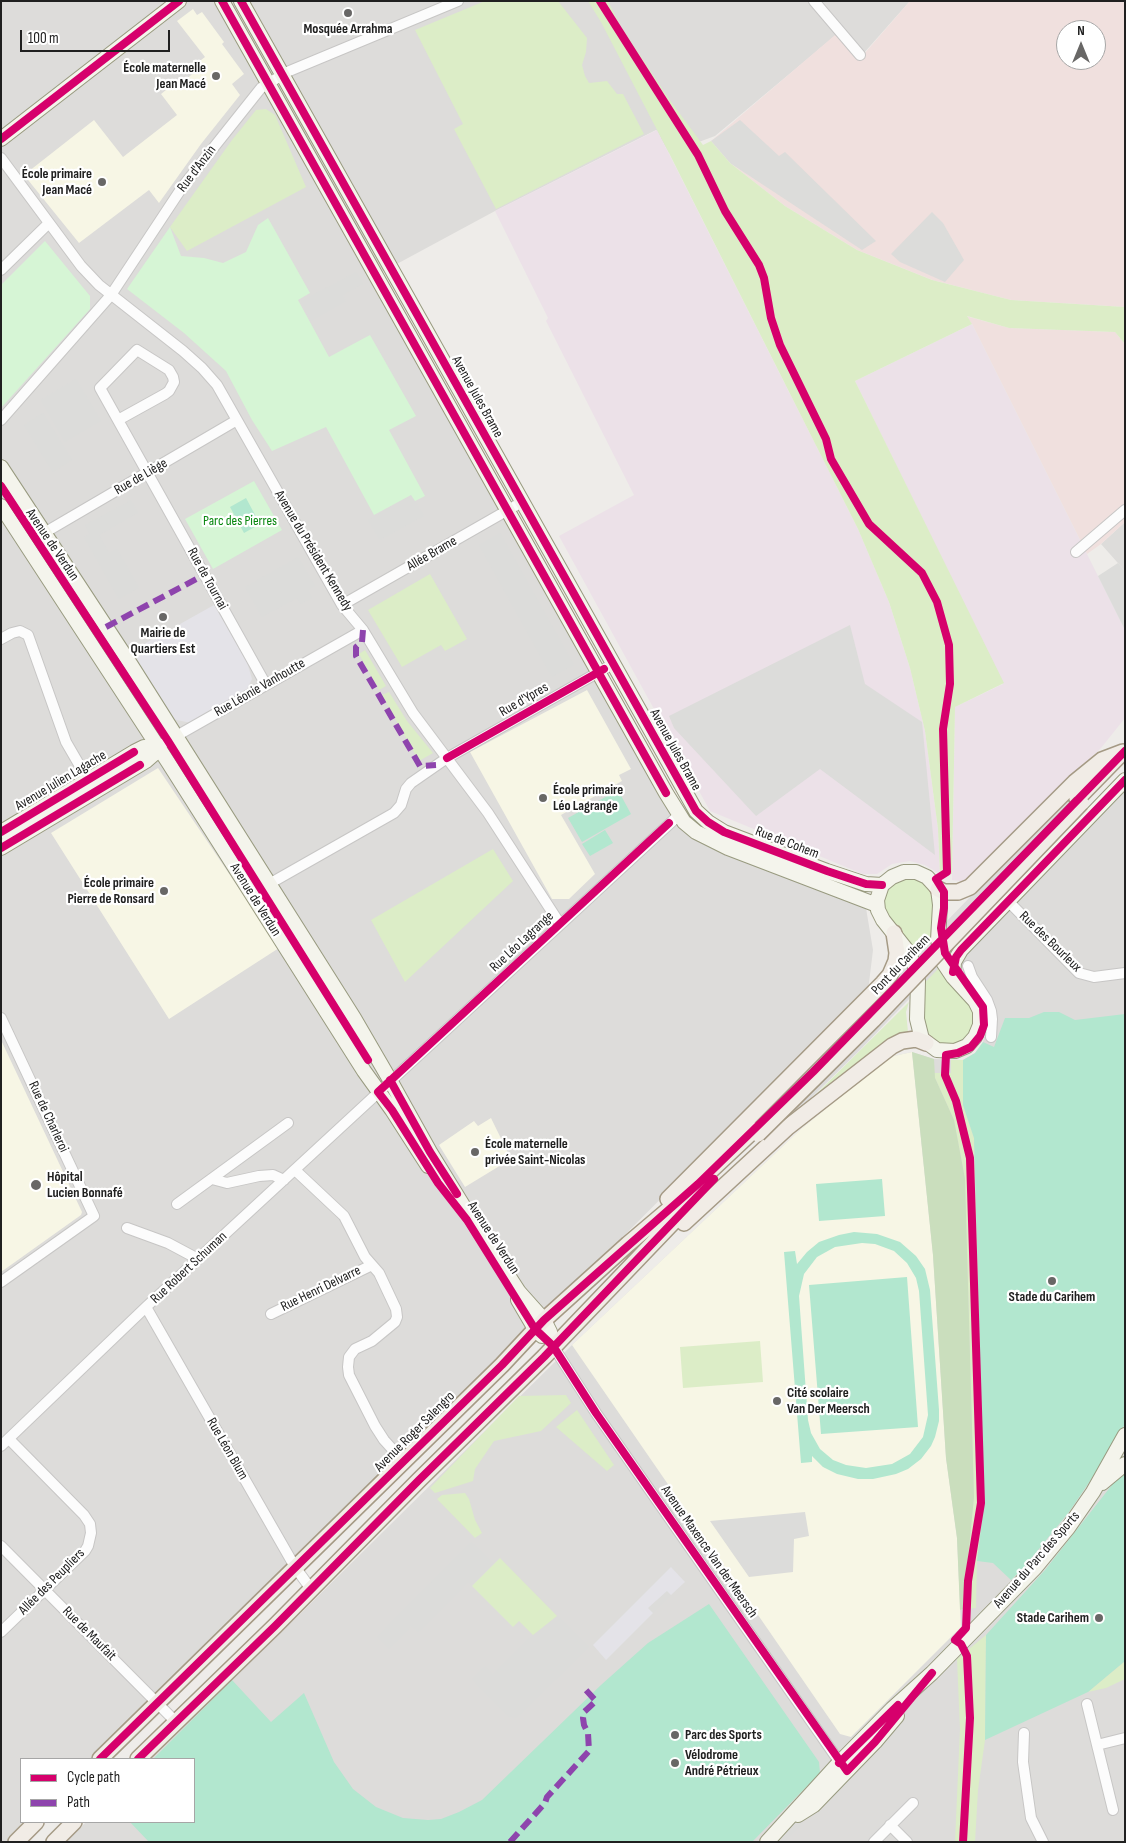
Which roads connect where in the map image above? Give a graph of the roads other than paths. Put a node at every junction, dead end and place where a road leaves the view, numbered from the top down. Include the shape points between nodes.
1 (179, 1) edge
2 (222, 1) edge
3 (240, 1) edge
4 (458, 1) edge
5 (814, 1) edge
6 (860, 55) dead end
7 (282, 74) junction
8 (267, 83) junction
9 (1, 139) edge
10 (1, 158) edge
11 (49, 223) junction
12 (1, 270) edge
13 (110, 295) junction
14 (431, 341) junction
15 (416, 349) junction
16 (1, 420) edge
17 (118, 420) junction
18 (237, 420) junction
19 (1, 467) edge
20 (147, 473) junction
21 (522, 502) junction
22 (1, 506) edge
23 (508, 510) junction
24 (1125, 510) edge
25 (44, 533) junction
26 (1076, 552) dead end
27 (342, 605) junction
28 (363, 630) junction
29 (1, 639) edge
30 (613, 664) junction
31 (598, 672) junction
32 (266, 685) junction
33 (176, 736) junction
34 (157, 747) junction
35 (1124, 754) edge
36 (447, 758) junction
37 (88, 780) junction
38 (1125, 780) edge
39 (692, 805) junction
40 (679, 815) junction
41 (1, 832) edge
42 (721, 838) junction
43 (1, 848) edge
44 (753, 850) junction
45 (269, 884) junction
46 (882, 885) junction
47 (938, 889) junction
48 (1008, 901) junction
49 (877, 905) junction
50 (560, 924) junction
51 (894, 933) junction
52 (968, 966) dead end
53 (1125, 973) edge
54 (952, 977) junction
55 (1, 1018) edge
56 (986, 1018) junction
57 (991, 1037) dead end
58 (926, 1043) junction
59 (390, 1080) junction
60 (378, 1092) junction
61 (288, 1123) dead end
62 (756, 1132) junction
63 (296, 1170) junction
64 (212, 1180) junction
65 (284, 1180) junction
66 (177, 1204) dead end
67 (127, 1228) dead end
68 (628, 1244) junction
69 (641, 1256) junction
70 (198, 1259) junction
71 (372, 1265) junction
72 (1, 1282) edge
73 (146, 1307) junction
74 (271, 1314) dead end
75 (540, 1325) junction
76 (553, 1346) junction
77 (1125, 1435) edge
78 (5, 1442) edge
79 (403, 1461) junction
80 (1125, 1464) edge
81 (1093, 1492) junction
82 (1, 1546) edge
83 (295, 1567) junction
84 (44, 1589) junction
85 (311, 1589) junction
86 (1, 1632) edge
87 (157, 1702) junction
88 (1087, 1704) dead end
89 (176, 1722) junction
90 (1024, 1733) dead end
91 (1125, 1738) edge
92 (1097, 1745) junction
93 (101, 1758) edge
94 (139, 1758) edge
95 (843, 1767) junction
96 (914, 1803) dead end
97 (1113, 1810) dead end
98 (35, 1823) edge
99 (73, 1823) edge
100 (890, 1825) junction
101 (16, 1842) edge
102 (54, 1842) edge
103 (767, 1842) edge
104 (874, 1842) edge
105 (907, 1842) edge
106 (1043, 1842) edge

1 - 9 street
2 - 8 street, Avenue Jules Brame
3 - 7 street, Avenue Jules Brame
4 - 7 street, Rue d'Anzin
5 - 6 street
7 - 8 street, Rue d'Anzin
7 - 14 street, Avenue Jules Brame
8 - 13 street, Rue d'Anzin via 256,92 183,186
8 - 15 street, Avenue Jules Brame
10 - 11 street, Avenue du Président Kennedy
11 - 12 street
11 - 13 street, Avenue du Président Kennedy via 81,266
13 - 16 street, Rue d'Anzin
13 - 18 street, Avenue du Président Kennedy via 202,368 217,385
14 - 15 street
14 - 21 street, Avenue Jules Brame
15 - 23 street, Avenue Jules Brame
17 - 17 street, Rue de Tournai via 100,388 137,350 169,370 174,382 165,394
17 - 20 street, Rue de Tournai
18 - 20 street, Rue de Liège
18 - 27 street, Avenue du Président Kennedy
19 - 25 street, Avenue de Verdun
20 - 25 street, Rue de Liège
20 - 32 street, Rue de Tournai
21 - 23 street, Allée Brame
21 - 30 street, Avenue Jules Brame
22 - 34 street, Avenue de Verdun
23 - 27 street, Allée Brame
23 - 31 street, Avenue Jules Brame
24 - 26 street
25 - 33 street, Avenue de Verdun
27 - 28 street, Avenue du Président Kennedy
28 - 32 street, Rue Léonie Vanhoutte
28 - 36 street, Avenue du Président Kennedy via 413,713
29 - 37 street via 24,631 31,640 66,742
30 - 31 street, Rue d'Ypres
30 - 39 street, Avenue Jules Brame
31 - 36 street, Rue d'Ypres
31 - 40 street, Avenue Jules Brame
32 - 33 street, Rue Léonie Vanhoutte
33 - 34 street, Rue Léonie Vanhoutte
33 - 45 street, Avenue de Verdun
34 - 37 street, Avenue Julien Lagache via 140,749
34 - 43 street, Avenue Julien Lagache via 146,761
34 - 60 street, Avenue de Verdun
35 - 47 main road via 1102,760 1075,782 970,887 952,892
35 - 62 main road, Pont du Carihem, bridge via 894,1000
36 - 45 street, Rue d'Ypres via 411,783 394,813
36 - 50 street, Avenue du Président Kennedy via 488,813
37 - 41 street, Avenue Julien Lagache
38 - 48 street
39 - 40 street, Rue Léo Lagrange
39 - 42 street, Rue de Cohem
40 - 42 street, Rue de Cohem via 696,832
40 - 50 street, Rue Léo Lagrange
42 - 44 street, Rue de Cohem
44 - 46 street, Rue de Cohem via 866,884
44 - 49 street, Rue de Cohem
45 - 59 street, Avenue de Verdun
46 - 47 street via 896,874 912,872 927,877
46 - 49 street
47 - 54 street via 940,950
48 - 53 street, Rue des Bourleux via 1079,973 1094,977
48 - 54 street via 958,954
49 - 51 street via 883,920
50 - 59 street, Rue Léo Lagrange
51 - 58 street via 914,964 918,981 918,1027
51 - 68 main road via 897,953 890,975 666,1200
52 - 56 street via 989,1004
54 - 56 street
55 - 72 street, Rue de Charleroi via 94,1216
56 - 57 street
56 - 58 street via 971,1042 961,1049 942,1051
58 - 69 main road via 916,1038 892,1046 788,1127 701,1209
59 - 60 street, Rue Léo Lagrange
59 - 75 street, Avenue de Verdun via 430,1152
60 - 63 street, Rue Robert Schuman
60 - 75 street, Avenue de Verdun
61 - 64 street
62 - 68 main road, Avenue Roger Salengro
62 - 69 main road
63 - 65 street, Rue Robert Schuman
63 - 71 street, Rue Henri Delvarre via 344,1216
64 - 65 street via 227,1183 273,1175
64 - 66 street
65 - 70 street, Rue Robert Schuman
67 - 70 street via 168,1243
68 - 75 main road, Avenue Roger Salengro
69 - 76 main road
70 - 73 street, Rue Robert Schuman
71 - 74 street, Rue Henri Delvarre
71 - 79 street, Rue Henri Delvarre via 380,1275 397,1317 372,1341 353,1351 348,1360 348,1370 377,1430
73 - 78 street, Rue Robert Schuman
73 - 83 street, Rue Léon Blum
75 - 76 street, Avenue de Verdun via 550,1332
75 - 79 main road, Avenue Roger Salengro
76 - 85 main road
76 - 95 street, Avenue Maxence Van der Meersch via 596,1413
77 - 81 street, Avenue du Parc des Sports
78 - 84 street, Allée des Peupliers via 84,1515 91,1528 91,1538 85,1551
79 - 83 main road, Avenue Roger Salengro
80 - 81 street
81 - 95 street, Avenue du Parc des Sports via 1035,1568 883,1718
82 - 84 street, Rue de Maufait
83 - 85 street, Rue Léon Blum
83 - 87 main road, Avenue Roger Salengro
84 - 86 street, Allée des Peupliers
84 - 87 street, Rue de Maufait
85 - 89 main road
87 - 89 street, Rue de Maufait
87 - 93 main road, Avenue Roger Salengro
88 - 92 street
89 - 94 main road
90 - 106 street via 1023,1762 1032,1818
91 - 92 street
92 - 97 street
95 - 103 street, Avenue du Parc des Sports
96 - 100 street
98 - 101 main road
99 - 102 main road
100 - 104 street
100 - 105 street

